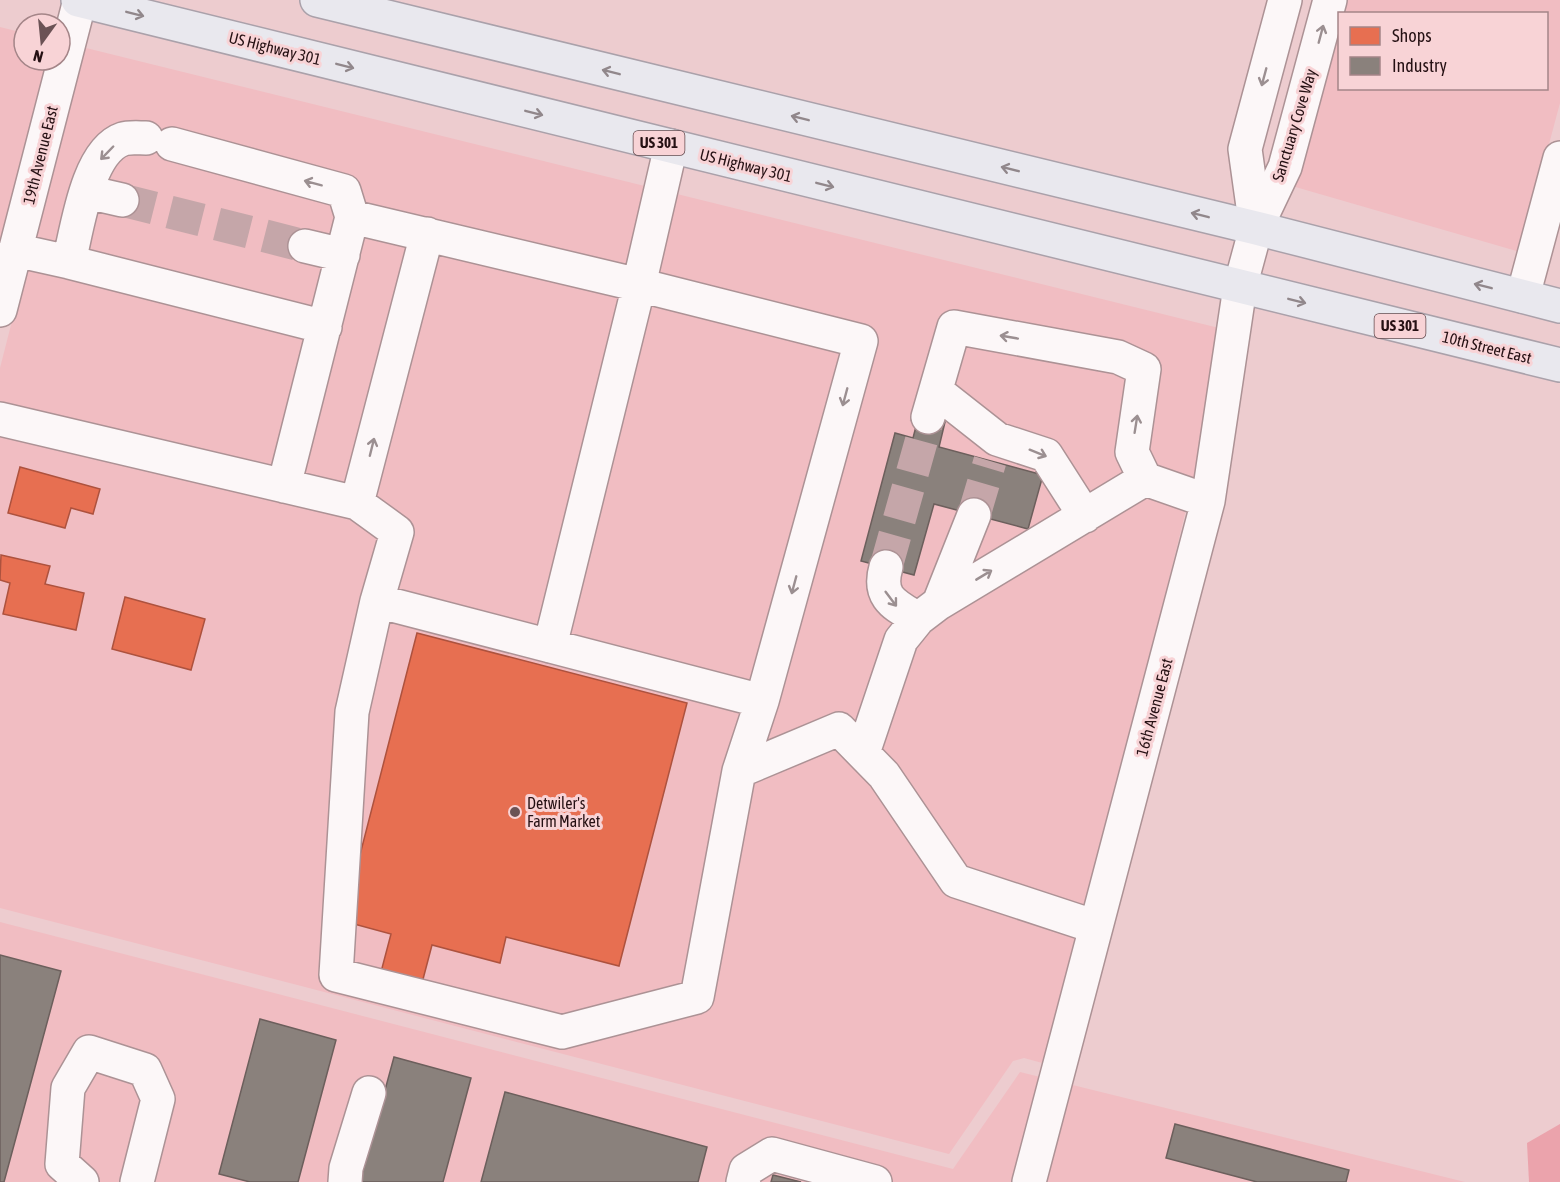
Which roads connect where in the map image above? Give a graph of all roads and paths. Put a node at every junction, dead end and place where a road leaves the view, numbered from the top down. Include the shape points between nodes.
1 (79, 0) edge
2 (317, 0) edge
3 (1285, 0) edge
4 (1330, 0) edge
5 (671, 146) junction
6 (1560, 158) edge
7 (87, 192) junction
8 (122, 200) tunnel mouth
9 (352, 217) junction
10 (1256, 228) junction
11 (427, 234) junction
12 (305, 246) tunnel mouth
13 (15, 250) junction
14 (343, 255) junction
15 (69, 262) junction
16 (639, 285) junction
17 (1240, 287) junction
18 (1523, 297) junction
19 (1560, 306) edge
20 (0, 310) edge
21 (325, 327) junction
22 (1560, 365) edge
23 (0, 419) edge
24 (1145, 479) junction
25 (284, 486) junction
26 (1208, 501) junction
27 (357, 503) junction
28 (974, 514) tunnel mouth
29 (1085, 516) junction
30 (886, 567) tunnel mouth
31 (377, 601) junction
32 (928, 611) junction
33 (550, 646) junction
34 (762, 701) junction
35 (862, 753) junction
36 (739, 771) junction
37 (1096, 927) junction
38 (369, 1093) dead end
39 (82, 1182) edge
40 (137, 1182) edge
41 (345, 1182) edge
42 (743, 1182) edge
43 (875, 1182) edge
44 (1029, 1182) edge

1 -> 5 main road, US Highway 301 / US 301
1 - 13 street, 19th Avenue East
10 -> 2 main road
3 -> 10 street, Sanctuary Cove Way via 1245,148
10 -> 4 street, Sanctuary Cove Way via 1285,167
5 - 16 street
5 -> 17 main road, US Highway 301 / US 301
6 - 18 street
7 - 8 street
9 -> 7 street via 344,191 159,141 123,139 104,152
7 - 15 street
9 - 11 street
9 - 14 street
10 - 17 street, 16th Avenue East
18 -> 10 main road
11 - 16 street
27 -> 11 street
12 - 14 street
13 - 15 street
13 - 20 street, 19th Avenue East
14 - 21 street
15 - 21 street
16 - 33 street
16 -> 34 street via 861,341
17 -> 22 main road, 10th Street East / US 301
17 - 26 street, 16th Avenue East
18 - 19 main road
21 - 25 street
23 - 25 street
24 - 26 street
24 - 29 street
24 -> 29 street via 1132,452 1144,369 1118,357 954,327 932,404 993,450 1046,455
25 - 27 street
26 - 37 street, 16th Avenue East
27 - 31 street via 397,532
28 - 32 street
32 -> 29 street
30 -> 32 street via 882,581 894,605
31 - 33 street
31 - 36 street via 352,712 336,975 562,1032 697,997
32 - 35 street via 902,640
33 - 34 street
34 - 36 street
35 - 36 street via 839,729
35 - 37 street via 884,775 956,880
37 - 44 street, 16th Avenue East
38 - 41 street
39 - 40 street via 62,1164 68,1088 89,1052 145,1070 158,1099
42 - 43 street via 746,1170 772,1154

